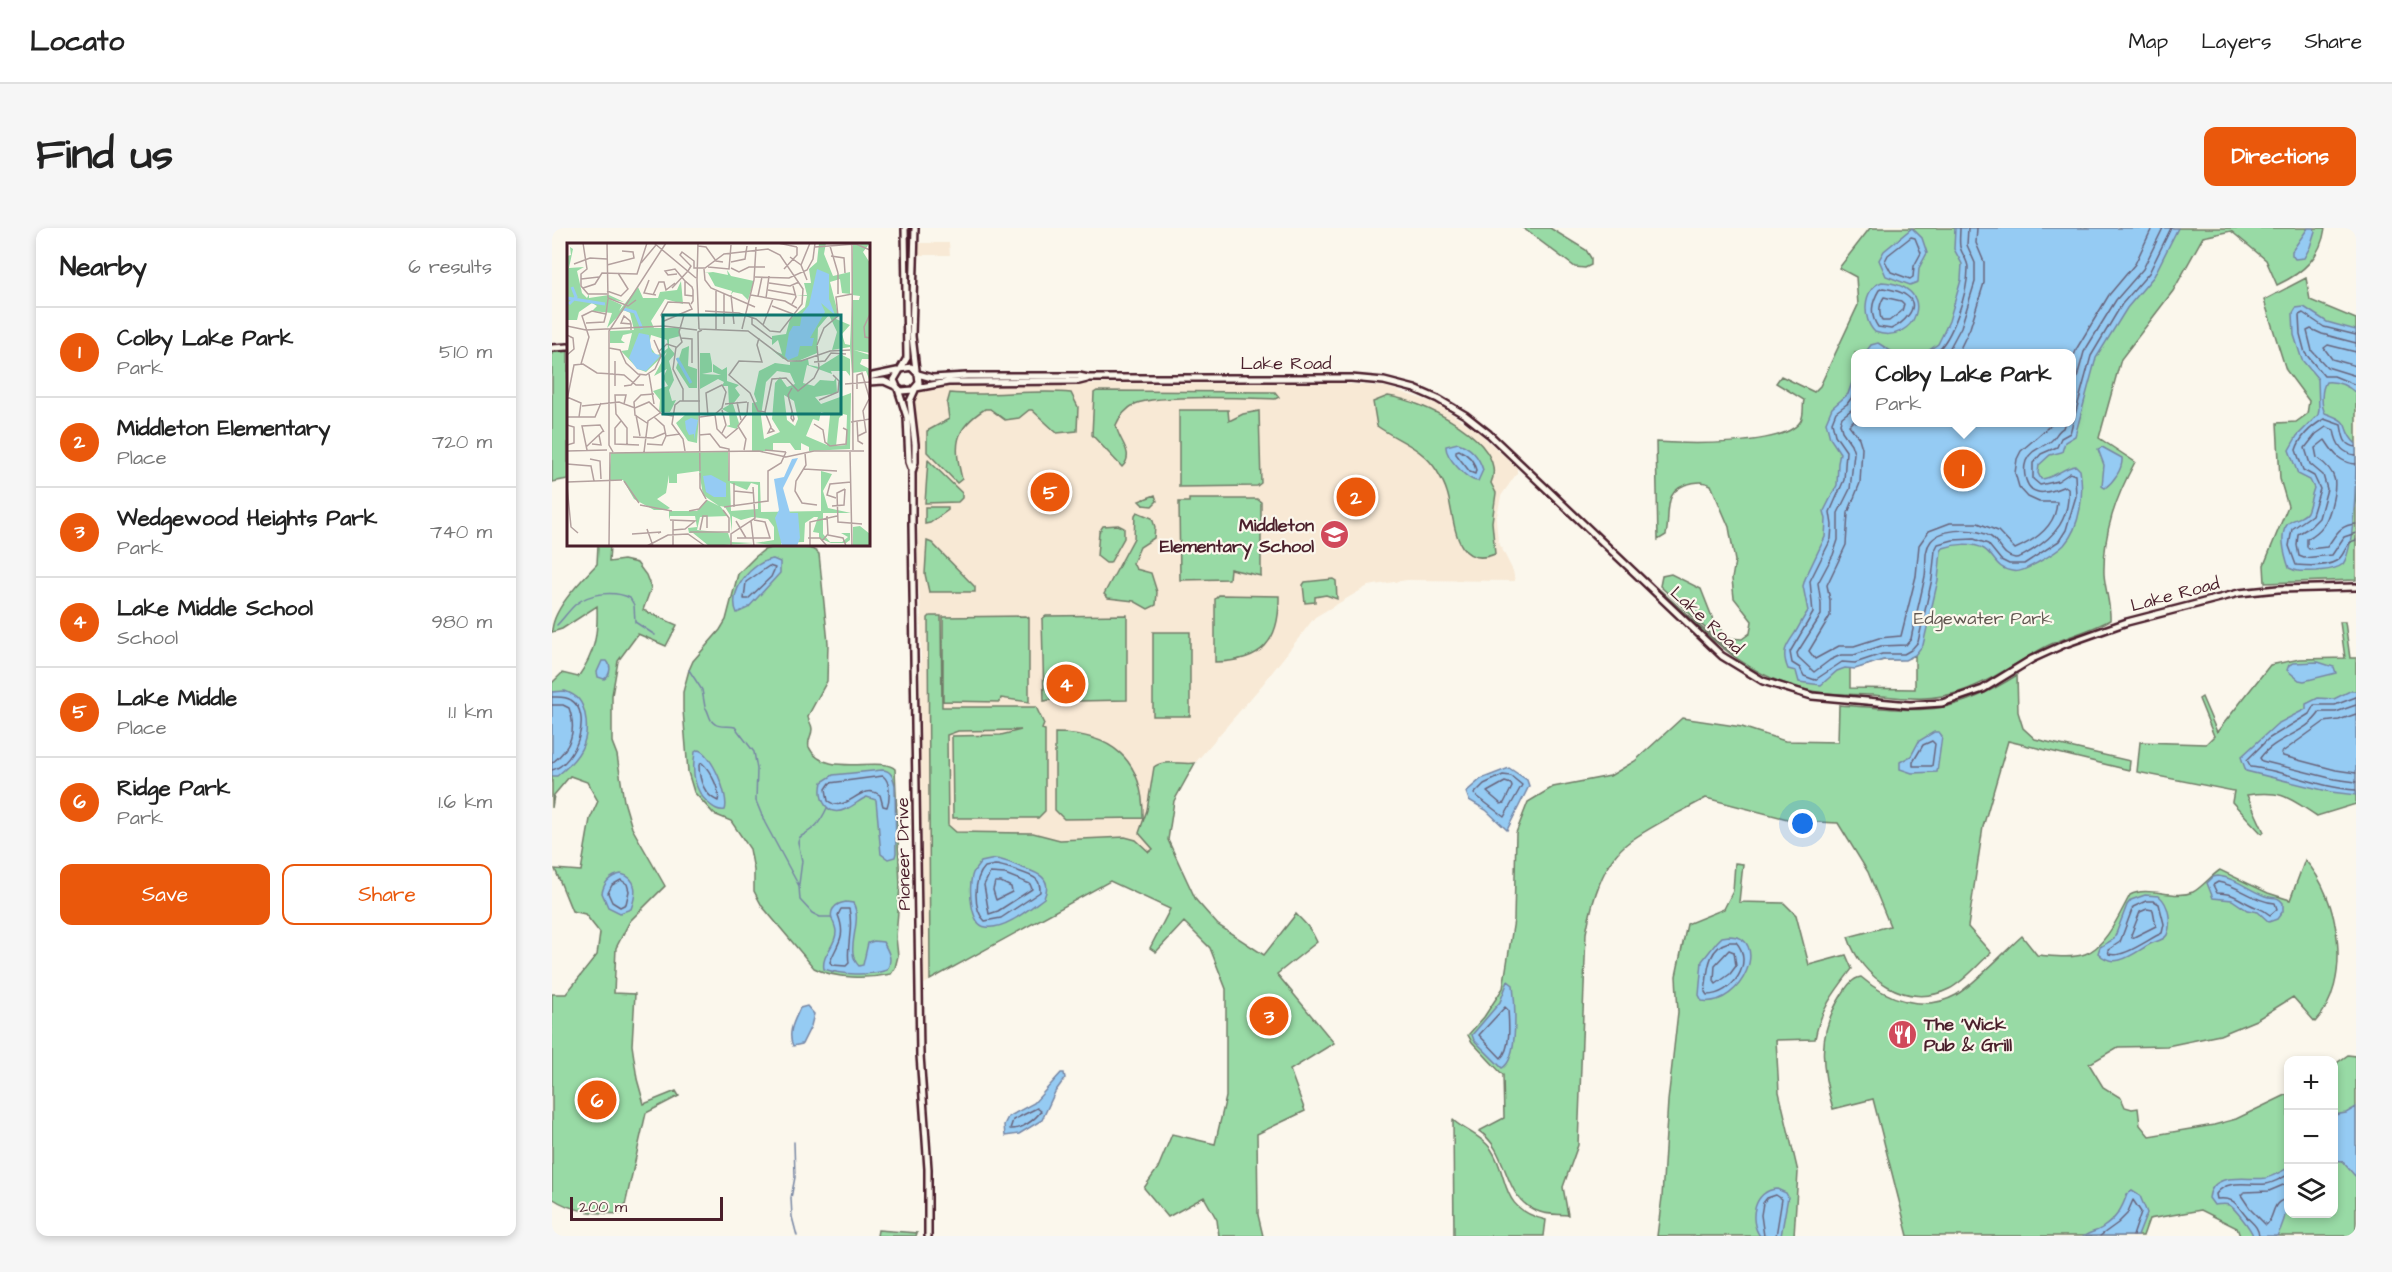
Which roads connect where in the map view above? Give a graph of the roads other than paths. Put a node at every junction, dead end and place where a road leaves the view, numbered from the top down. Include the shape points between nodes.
1 (906, 228) edge
2 (915, 228) edge
3 (900, 369) junction
4 (917, 373) junction
5 (870, 376) edge
6 (1088, 378) junction
7 (870, 382) edge
8 (898, 388) junction
9 (916, 388) junction
10 (912, 472) junction
11 (2356, 587) edge
12 (928, 1236) edge

1 - 3 street via 907,355
2 - 4 street via 912,336
3 - 4 street via 907,367
3 - 5 street
3 - 8 street via 894,380
4 - 6 street, Lake Road via 933,378
4 - 9 street
6 - 9 street, Lake Road via 948,382
6 - 11 street, Lake Road via 1359,378 1402,385 1431,396 1486,431 1728,660 1769,683 1821,698 1910,705 1942,703 1983,689 2065,644 2127,622 2248,592
7 - 8 street via 885,381
8 - 9 street via 907,392
8 - 10 street, Pioneer Drive via 907,417
9 - 10 street, Pioneer Drive via 910,401 915,436
10 - 12 street, Pioneer Drive via 921,1055

